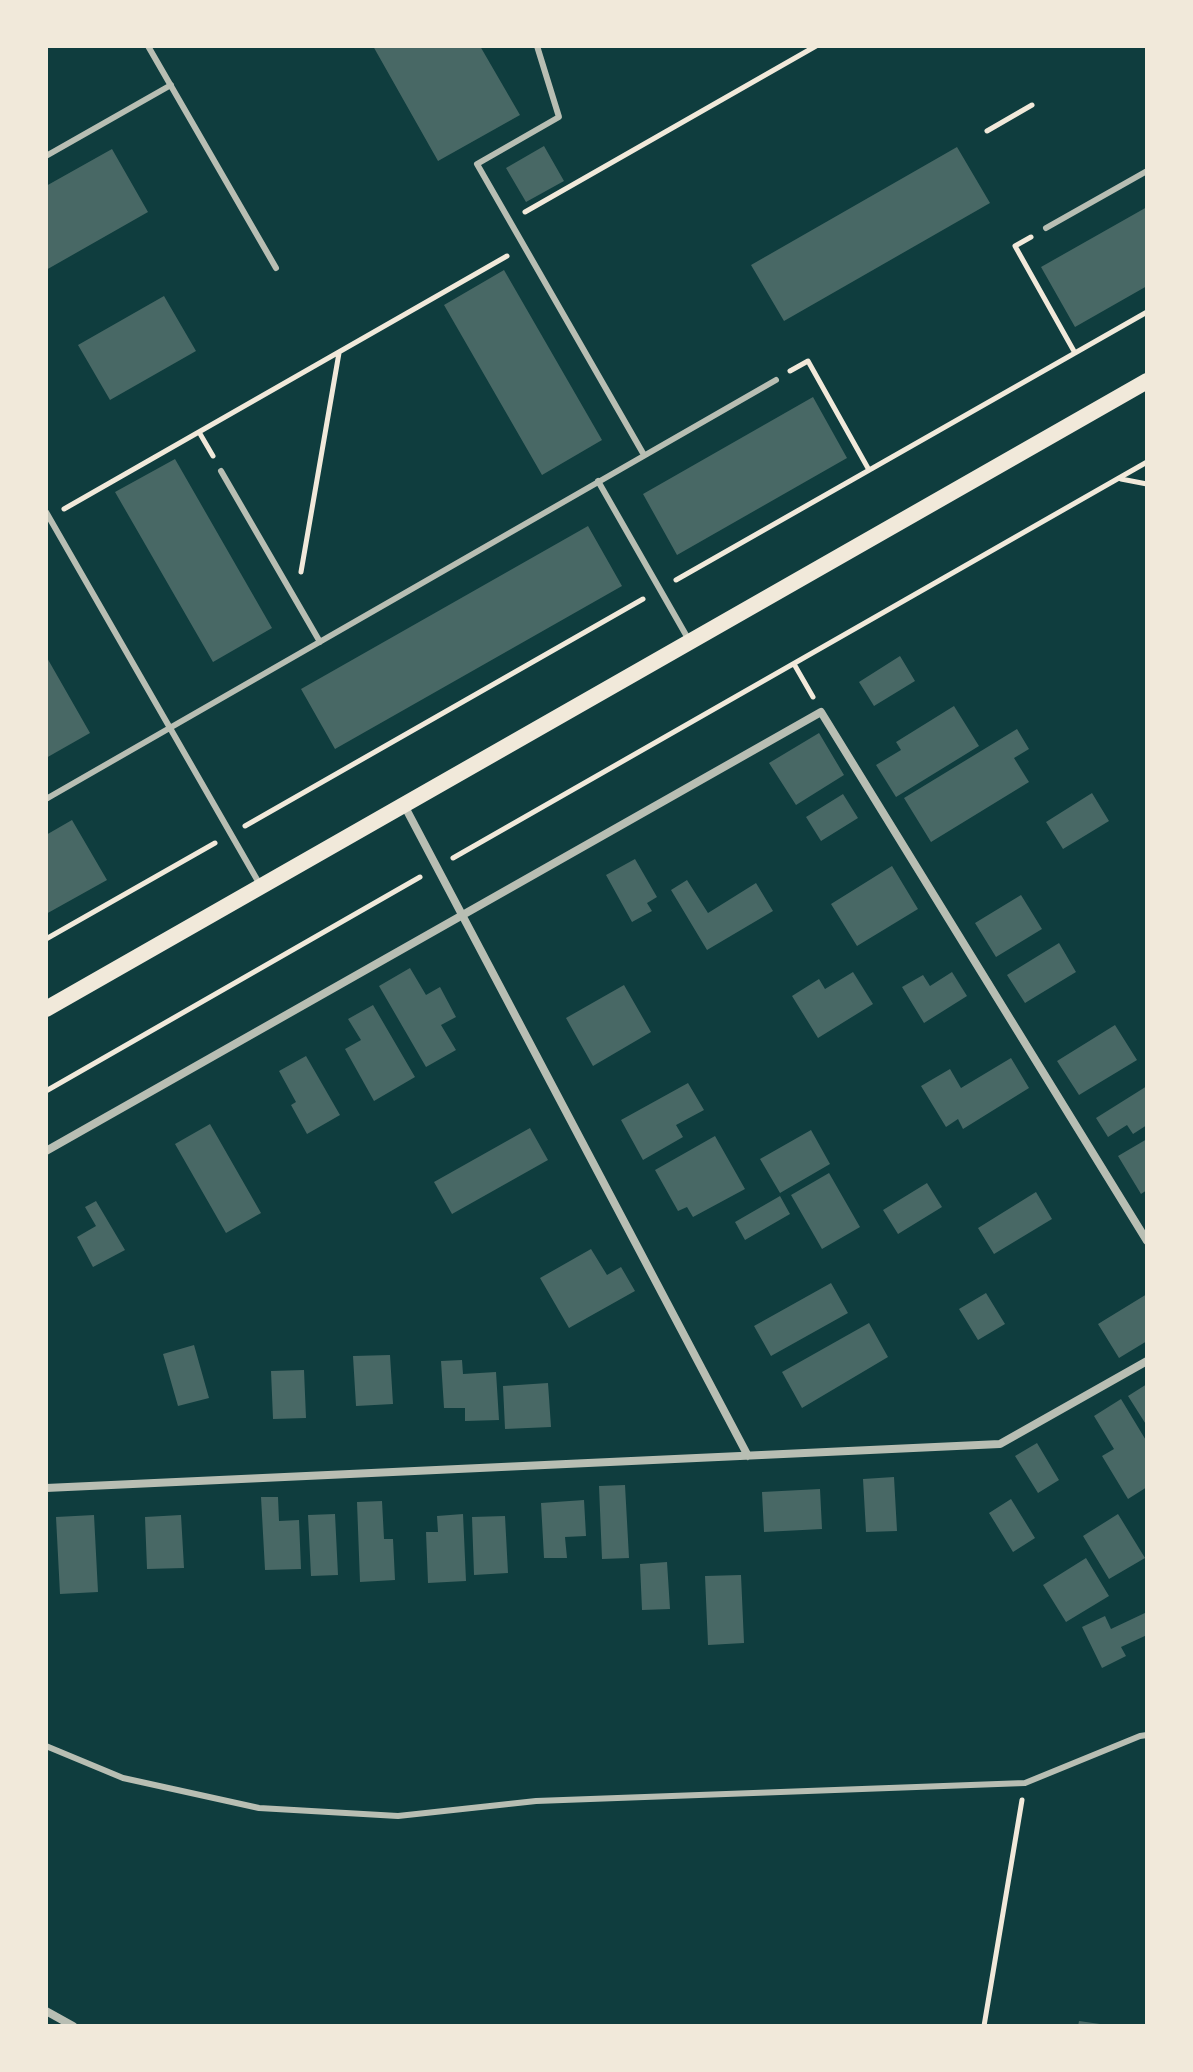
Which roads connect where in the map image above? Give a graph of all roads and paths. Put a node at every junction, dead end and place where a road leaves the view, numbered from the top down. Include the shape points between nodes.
1 (148, 46) edge
2 (537, 46) edge
3 (816, 46) edge
4 (171, 85) junction
5 (1032, 105) dead end
6 (987, 131) dead end
7 (46, 156) edge
8 (1147, 171) edge
9 (510, 221) junction
10 (1046, 228) dead end
11 (524, 246) junction
12 (1015, 246) dead end
13 (276, 268) dead end
14 (1147, 312) edge
15 (339, 352) junction
16 (1075, 353) junction
17 (808, 361) dead end
18 (776, 380) dead end
19 (1147, 381) edge
20 (199, 432) junction
21 (644, 455) junction
22 (1147, 462) edge
23 (869, 470) junction
24 (221, 471) joint
25 (1119, 478) junction
26 (598, 481) junction
27 (1147, 484) edge
28 (48, 515) edge
29 (660, 589) junction
30 (296, 601) junction
31 (320, 642) junction
32 (690, 642) junction
33 (794, 664) junction
34 (821, 712) junction
35 (170, 728) junction
36 (46, 799) edge
37 (404, 805) junction
38 (231, 834) junction
39 (437, 867) junction
40 (261, 886) junction
41 (462, 915) junction
42 (46, 939) edge
43 (46, 1009) edge
44 (46, 1091) edge
45 (46, 1151) edge
46 (1147, 1241) edge
47 (1147, 1361) edge
48 (748, 1456) junction
49 (46, 1488) edge
50 (1147, 1735) edge
51 (46, 1746) edge
52 (1025, 1783) junction
53 (46, 2011) edge
54 (73, 2026) edge
55 (984, 2026) edge

1 - 4 lane
2 - 9 lane via 559,117 477,164
3 - 9 path
4 - 7 lane
4 - 13 lane
5 - 6 path
8 - 10 lane
9 - 11 lane
11 - 15 path
11 - 21 lane
12 - 16 path
14 - 16 path
15 - 20 path
15 - 30 path
16 - 23 path
17 - 23 path
18 - 21 lane
19 - 32 main road
20 - 24 path
20 - 28 path
21 - 26 lane
22 - 25 path
23 - 29 path
24 - 30 lane
25 - 27 path
25 - 33 path
26 - 29 lane
26 - 31 lane
28 - 35 lane
29 - 32 lane
29 - 38 path
30 - 31 lane
31 - 35 lane
32 - 37 main road
33 - 34 path
33 - 39 path
34 - 41 street
34 - 46 street
35 - 36 lane
35 - 38 lane
37 - 39 street
37 - 40 main road
38 - 40 lane
38 - 42 path
39 - 41 street
39 - 44 path
40 - 43 main road
41 - 45 street
41 - 48 street
47 - 48 street via 1000,1444
48 - 49 street
50 - 52 lane
51 - 52 lane via 123,1778 259,1808 398,1816 536,1801
52 - 55 path
53 - 54 street

